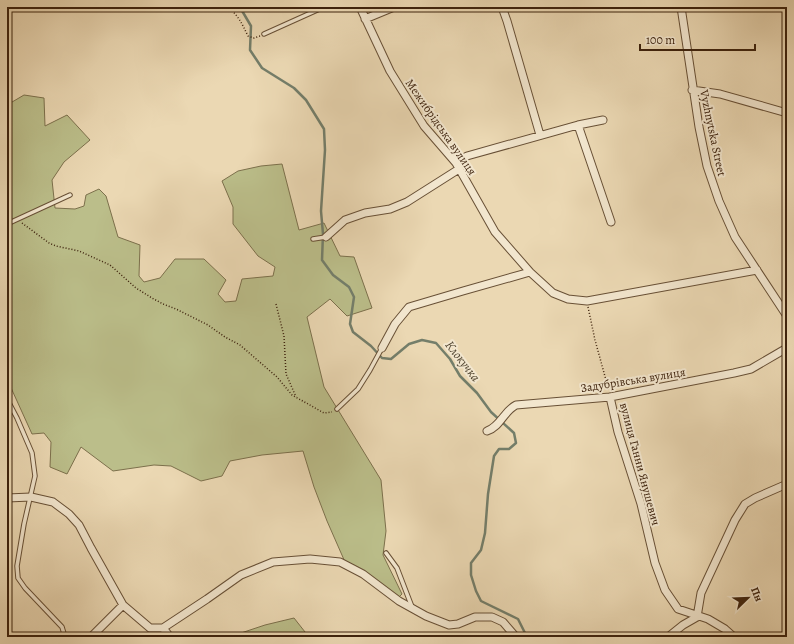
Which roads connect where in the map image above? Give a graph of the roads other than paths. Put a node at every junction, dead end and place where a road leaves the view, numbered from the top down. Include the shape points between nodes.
1 (324, 7) edge
2 (360, 7) edge
3 (394, 7) edge
4 (502, 7) edge
5 (648, 7) edge
6 (681, 7) edge
7 (638, 9) dead end
8 (365, 19) junction
9 (264, 34) dead end
10 (692, 90) junction
11 (787, 113) edge
12 (603, 120) dead end
13 (578, 125) junction
14 (540, 135) junction
15 (457, 166) junction
16 (70, 195) dead end
17 (611, 222) dead end
18 (7, 224) edge
19 (326, 237) joint
20 (313, 239) dead end
21 (757, 270) junction
22 (530, 272) junction
23 (787, 316) edge
24 (382, 348) joint
25 (787, 348) edge
26 (610, 397) junction
27 (7, 400) edge
28 (337, 409) road end
29 (487, 431) dead end
30 (787, 484) edge
31 (31, 496) junction
32 (7, 498) edge
33 (386, 553) dead end
34 (123, 605) junction
35 (412, 608) junction
36 (697, 616) junction
37 (163, 628) junction
38 (65, 637) edge
39 (91, 637) edge
40 (170, 637) edge
41 (516, 637) edge
42 (668, 637) edge
43 (734, 637) edge

1 - 9 lane
2 - 8 street, Межибрідська вулиця
3 - 8 street
4 - 14 street
5 - 7 lane
6 - 10 street, Vyzhnytska Street
8 - 15 street, Межибрідська вулиця via 390,71 424,126
10 - 11 street via 720,94
10 - 21 street, Vyzhnytska Street via 707,166 719,201 734,236
12 - 13 street
13 - 14 street
13 - 17 street
14 - 15 street via 467,156
15 - 19 street via 407,202 345,220
15 - 22 street, Межибрідська вулиця via 495,232
16 - 18 lane
19 - 20 lane
21 - 22 street, Межибрідська вулиця via 587,301 568,299 553,293
21 - 23 street, Vyzhnytska Street
22 - 24 street via 409,307 395,324
24 - 28 lane via 358,389
25 - 26 street, Задубрівська вулиця via 751,368 734,373
26 - 29 street, Задубрівська вулиця via 516,405 509,409 493,429
26 - 36 street, вулиця Ганни Янушевич via 655,563 666,590 678,609
27 - 31 lane via 32,453 35,476
30 - 36 street via 745,504 701,592
31 - 32 street
31 - 34 street via 53,502 80,525
31 - 38 lane via 17,566 18,578 62,627
33 - 35 lane via 397,568
34 - 37 street via 150,628
34 - 39 street
35 - 37 street via 363,574 340,562 310,559 273,562 241,575
35 - 41 street via 449,625 475,617 492,617 503,622
36 - 42 street
36 - 43 street, вулиця Ганни Янушевич via 708,619
37 - 40 street

